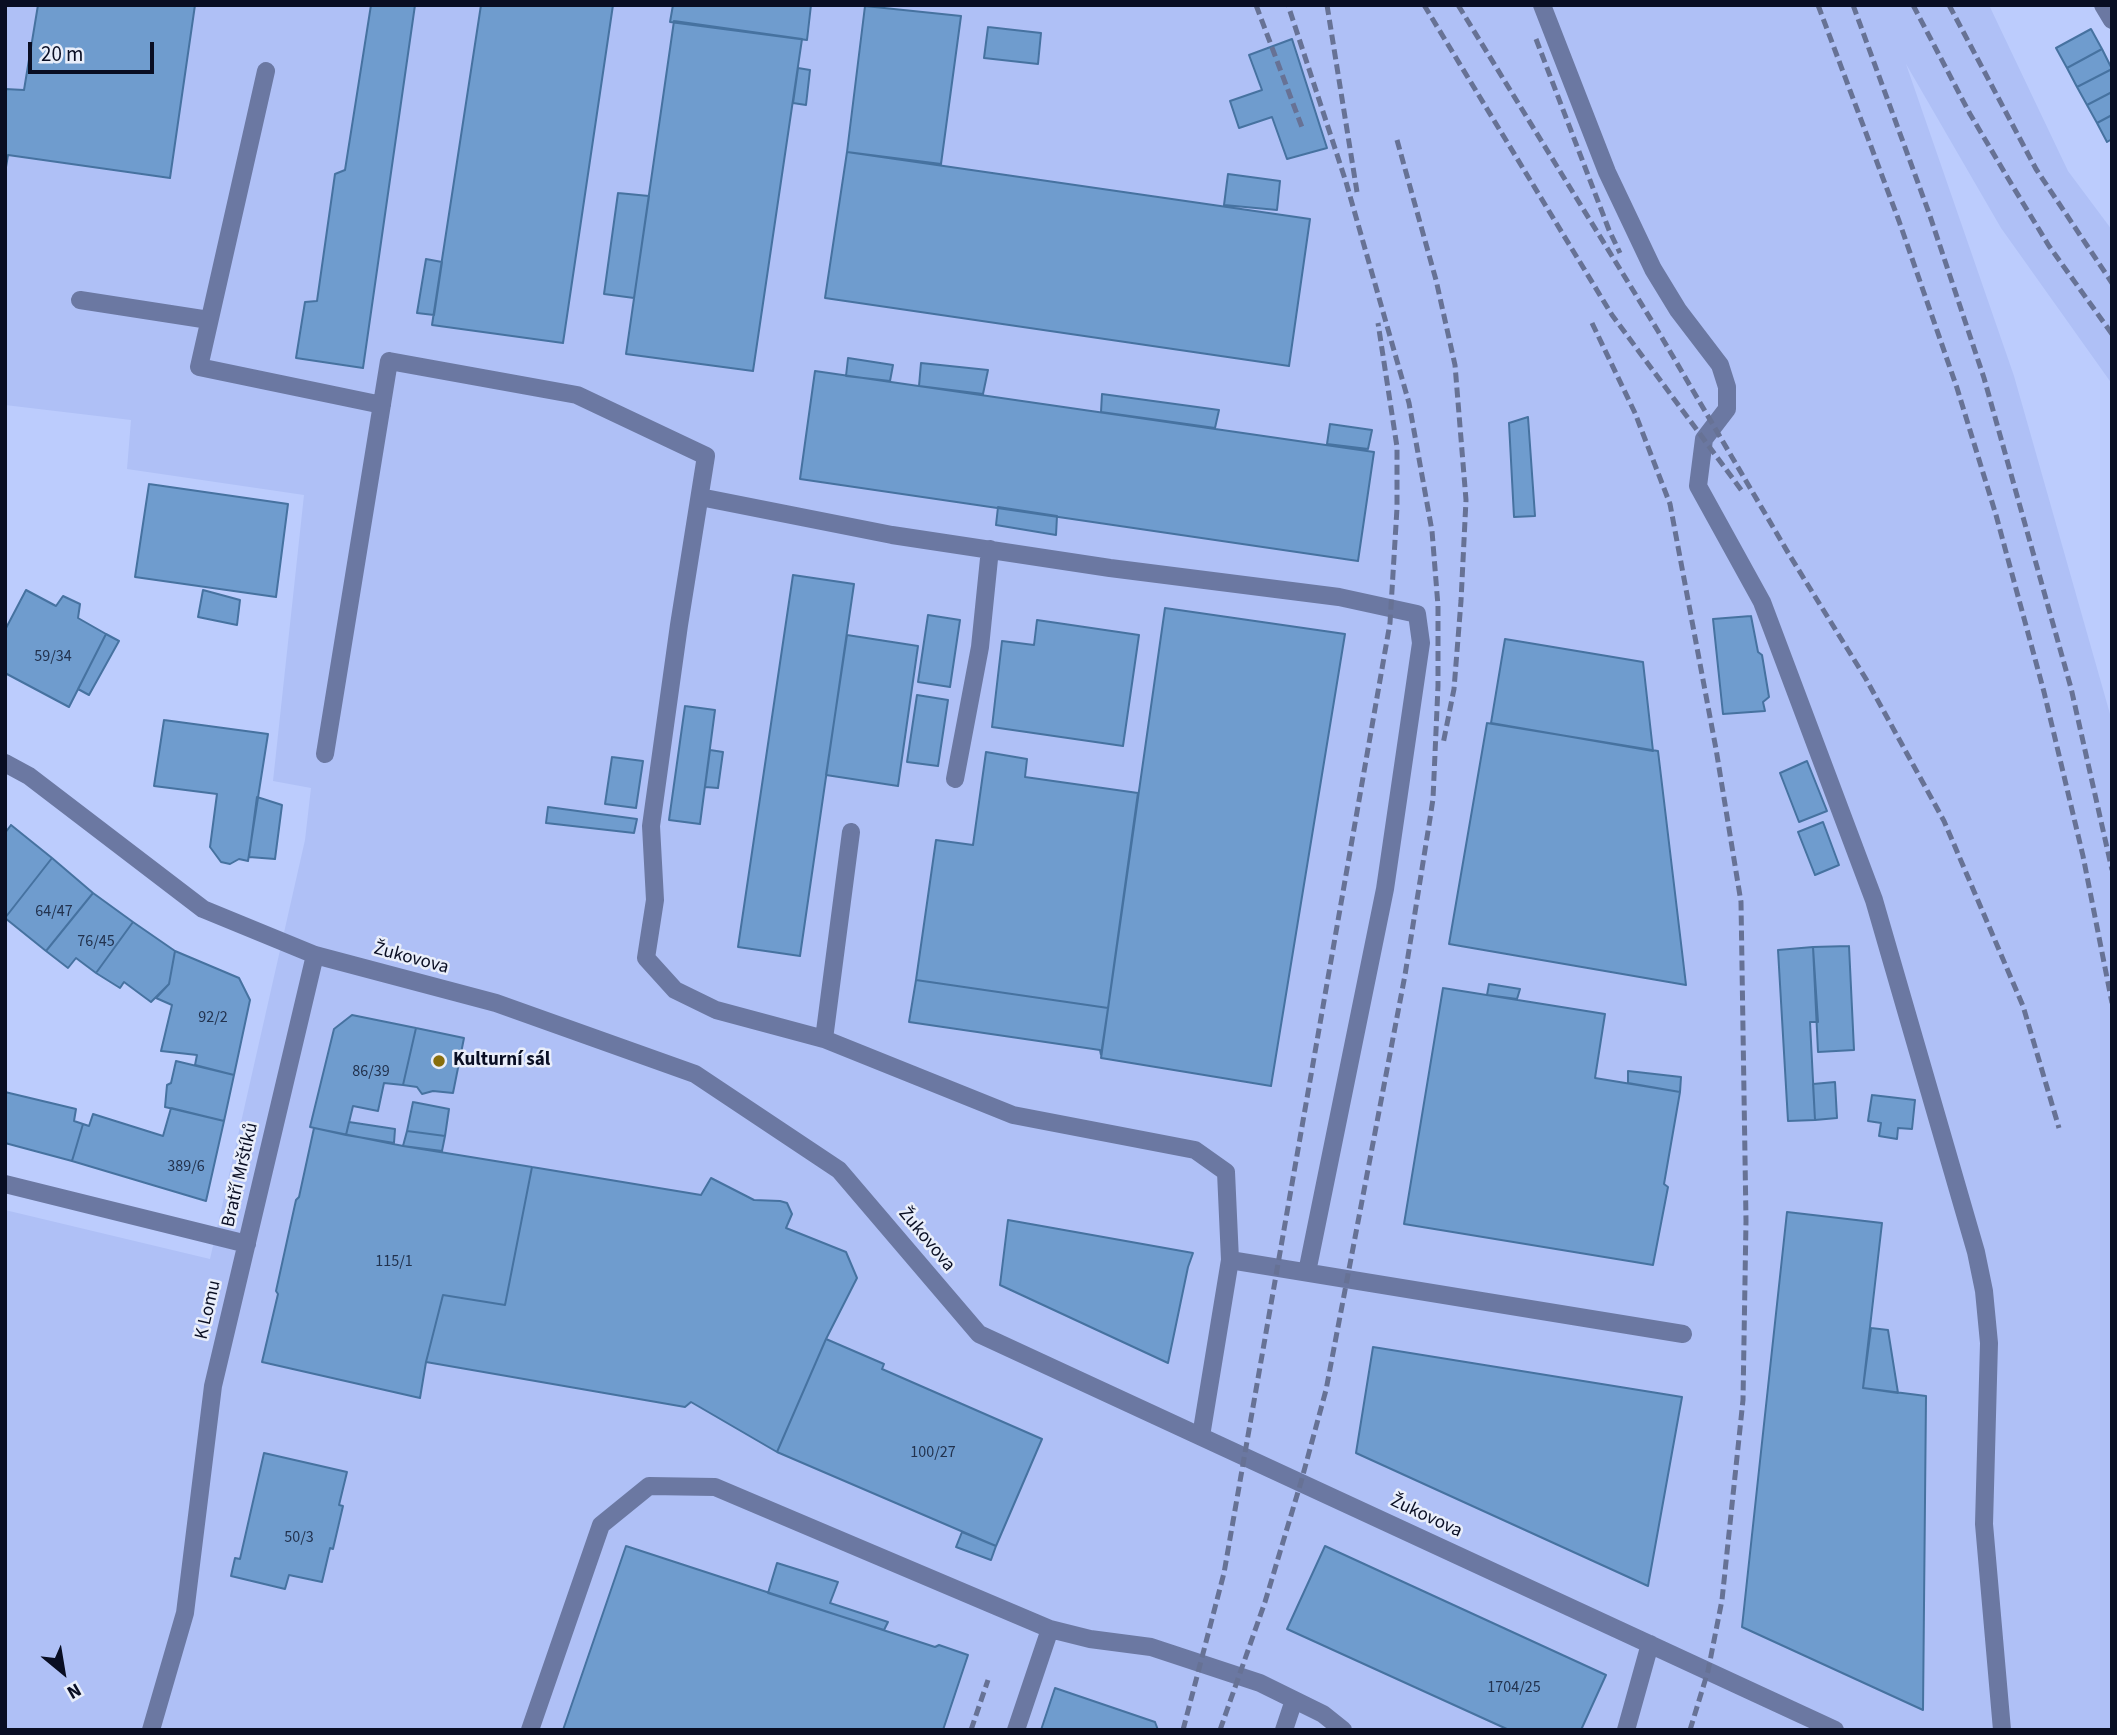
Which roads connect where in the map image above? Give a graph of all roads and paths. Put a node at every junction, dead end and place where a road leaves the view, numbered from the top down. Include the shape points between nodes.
1 (1542, 5) edge
2 (2103, 5) edge
3 (2112, 20) edge
4 (265, 71) dead end
5 (80, 300) dead end
6 (209, 320) junction
7 (382, 405) junction
8 (700, 497) junction
9 (990, 549) junction
10 (325, 754) dead end
11 (5, 763) edge
12 (955, 779) dead end
13 (850, 832) dead end
14 (315, 955) junction
15 (824, 1039) junction
16 (5, 1184) edge
17 (247, 1244) junction
18 (1230, 1260) junction
19 (1307, 1272) junction
20 (1683, 1334) dead end
21 (1201, 1436) junction
22 (1050, 1629) junction
23 (1650, 1644) junction
24 (1294, 1700) junction
25 (151, 1730) edge
26 (530, 1730) edge
27 (1016, 1730) edge
28 (1284, 1730) edge
29 (1343, 1730) edge
30 (1626, 1730) edge
31 (1835, 1730) edge
32 (2002, 1730) edge

1 - 32 street via 1607,172 1653,269 1720,365 1727,409 1704,439 1698,486 1762,602 1874,900 1976,1252 1989,1343 1984,1524
2 - 3 street
4 - 6 street
5 - 6 street
6 - 7 street via 199,367
7 - 8 street via 389,361 577,395 706,456
7 - 10 street
8 - 9 street via 892,535
8 - 15 street via 651,826 655,900 646,958 675,990 716,1010
9 - 12 street via 980,648
9 - 19 street via 1339,597 1417,614 1421,643 1385,889
11 - 14 street, Žukovova via 29,776 203,909
13 - 15 street
14 - 17 street, Bratří Mrštíků
14 - 21 street, Žukovova via 496,1003 695,1074 839,1170 979,1334
15 - 18 street via 1013,1115 1195,1150 1226,1172
16 - 17 street, Bratří Mrštíků
17 - 25 street, K Lomu via 213,1386 185,1613
18 - 19 street
18 - 21 street
19 - 20 street
21 - 23 street, Žukovova
22 - 24 street via 1152,1647 1260,1683
22 - 26 street via 715,1487 649,1486 601,1525
22 - 27 street
23 - 30 street
23 - 31 street, Žukovova
24 - 28 street
24 - 29 street

